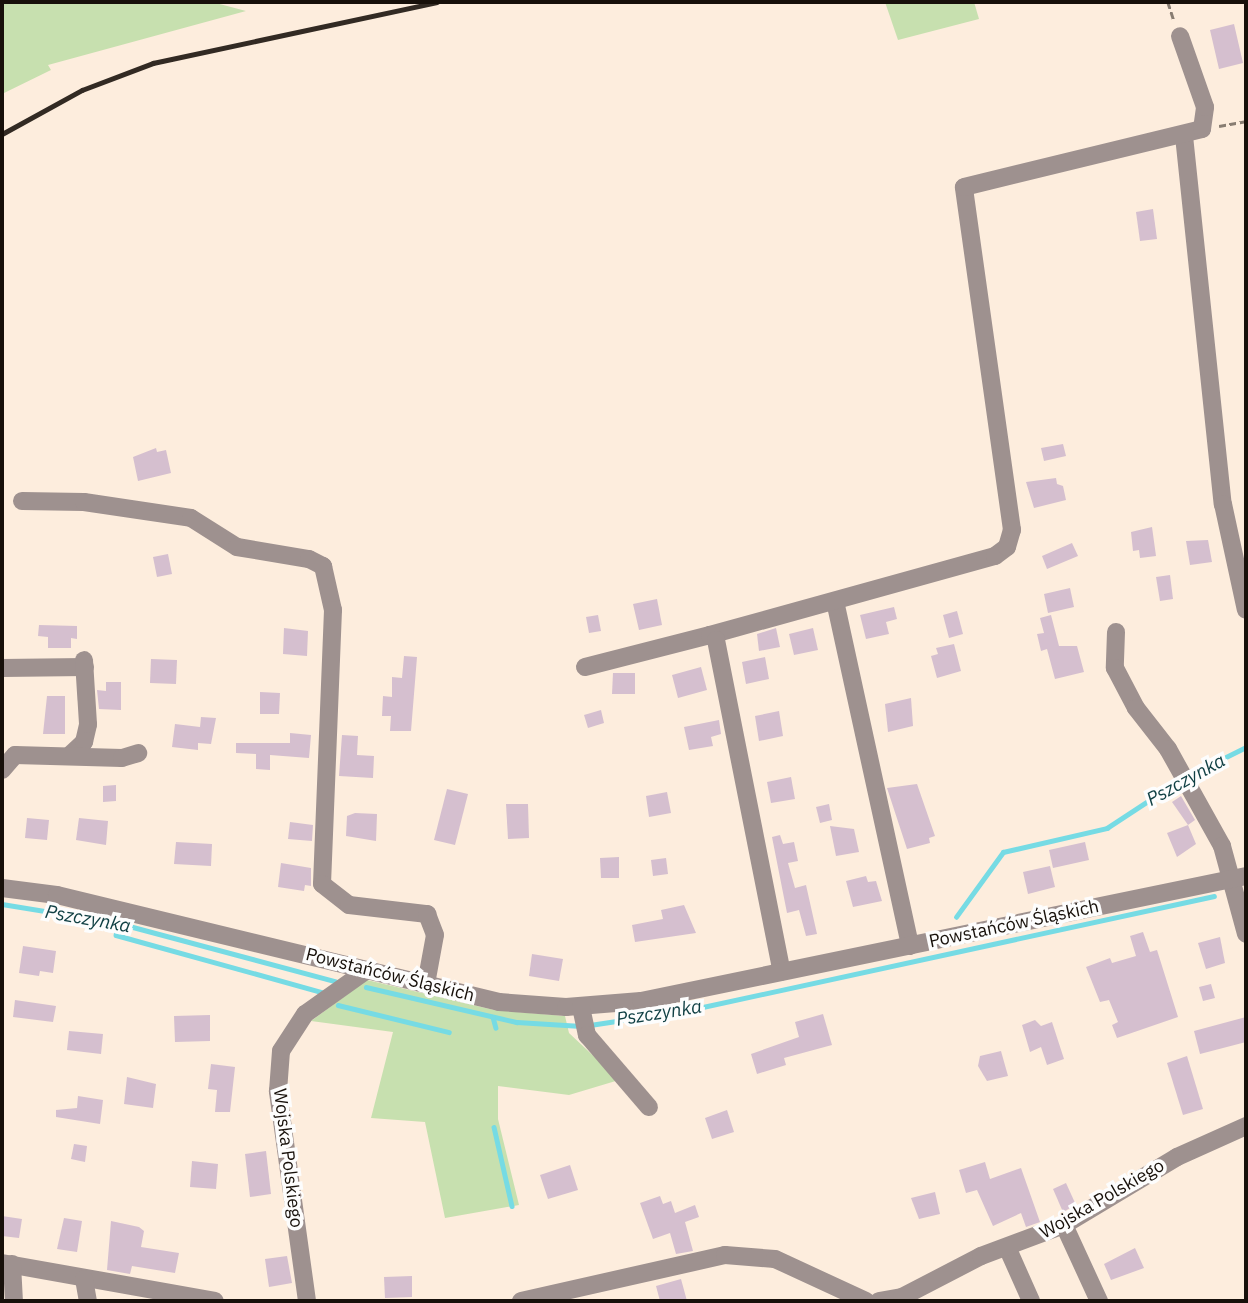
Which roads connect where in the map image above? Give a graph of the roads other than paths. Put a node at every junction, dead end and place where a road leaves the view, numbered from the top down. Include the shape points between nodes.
1 (1180, 37) dead end
2 (1184, 135) junction
3 (22, 501) dead end
4 (835, 601) junction
5 (1246, 610) edge
6 (1116, 632) dead end
7 (710, 635) junction
8 (585, 667) dead end
9 (2, 668) edge
10 (138, 753) dead end
11 (71, 754) junction
12 (2, 770) edge
13 (1238, 878) edge
14 (2, 888) edge
15 (1246, 934) edge
16 (910, 946) junction
17 (367, 970) junction
18 (782, 972) junction
19 (426, 984) junction
20 (581, 1007) junction
21 (649, 1107) dead end
22 (1246, 1126) edge
23 (1065, 1225) junction
24 (1007, 1247) junction
25 (7, 1264) edge
26 (84, 1279) junction
27 (567, 1295) edge
28 (14, 1301) edge
29 (88, 1301) edge
30 (215, 1301) edge
31 (307, 1301) edge
32 (521, 1301) edge
33 (866, 1301) edge
34 (879, 1301) edge
35 (1031, 1301) edge
36 (1099, 1301) edge

1 - 2 street via 1205,107 1202,129
2 - 4 street via 964,187 1011,538 995,556
2 - 5 street via 1223,504
3 - 19 street via 84,502 191,518 237,547 309,559 323,566 333,610 322,884 349,905 427,914 435,935
4 - 7 street
4 - 16 street
6 - 13 street via 1115,668 1184,778
7 - 8 street
7 - 18 street via 716,640
9 - 11 street via 84,663 88,724 84,742
10 - 11 street via 122,758
11 - 12 street via 15,755
13 - 15 street
13 - 16 street, Powstańców Śląskich
14 - 17 street, Powstańców Śląskich via 57,895
16 - 18 street, Powstańców Śląskich
17 - 19 street, Powstańców Śląskich
17 - 31 street, Wojska Polskiego via 305,1014 281,1051 278,1091
18 - 20 street, Powstańców Śląskich via 641,1001
19 - 20 street, Powstańców Śląskich via 499,1002
20 - 21 street via 587,1035
22 - 23 street, Wojska Polskiego via 1177,1157
23 - 24 street, Wojska Polskiego
23 - 36 street
24 - 34 street, Wojska Polskiego via 925,1281 902,1297
24 - 35 street
25 - 26 street
25 - 28 street
26 - 29 street
26 - 30 street
27 - 32 street
27 - 33 street via 726,1255 775,1259

